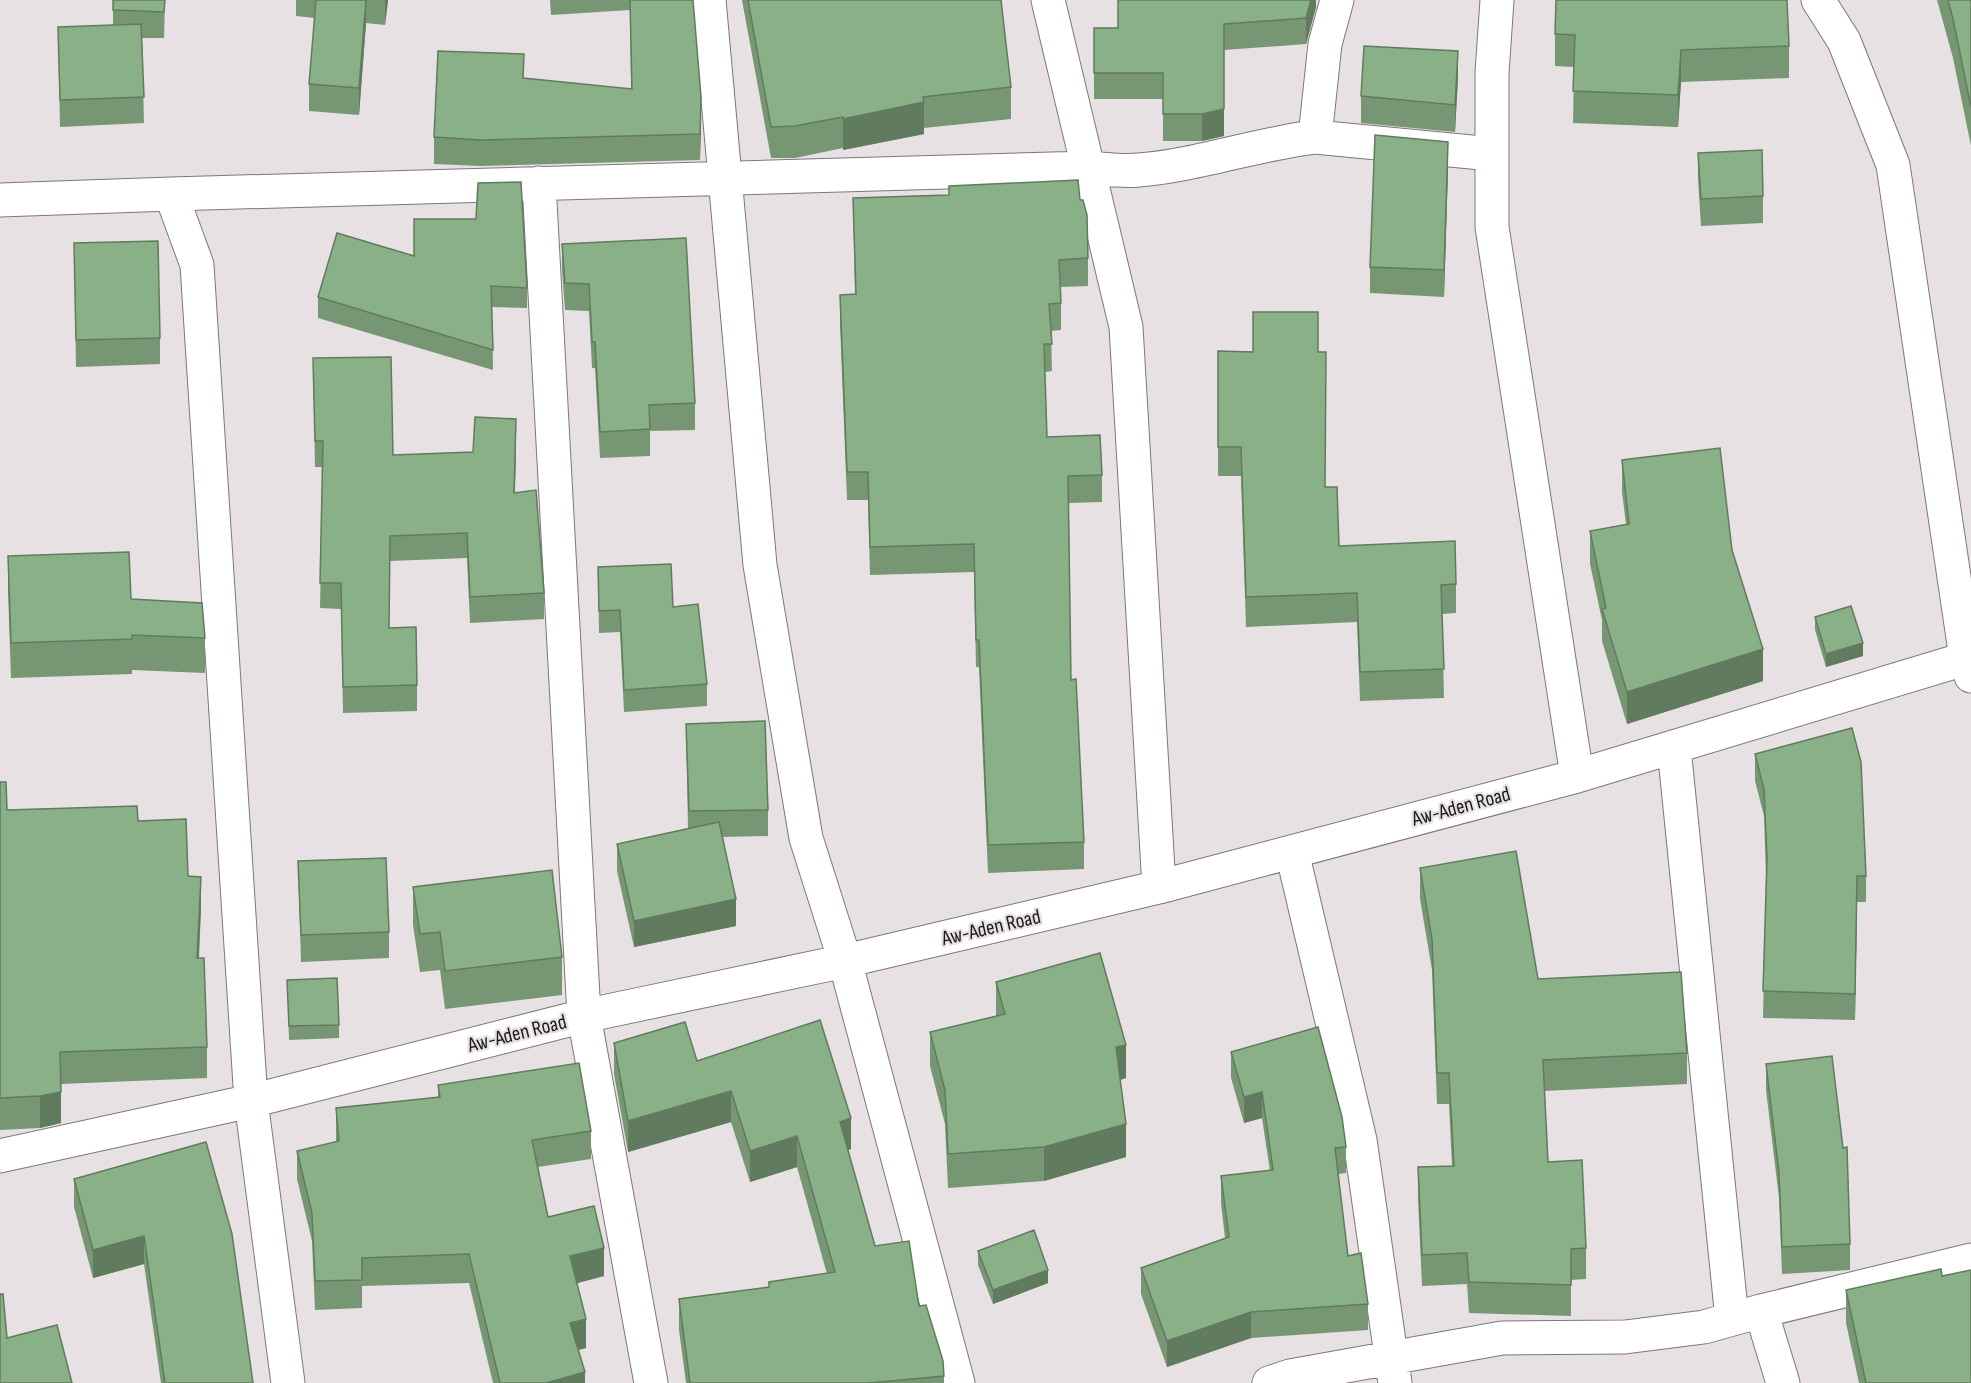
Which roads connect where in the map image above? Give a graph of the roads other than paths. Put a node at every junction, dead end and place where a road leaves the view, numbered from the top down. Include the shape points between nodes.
1 (709, 0) edge
2 (1048, 0) edge
3 (1337, 0) edge
4 (1497, 0) edge
5 (1818, 0) edge
6 (1315, 137) junction
7 (1492, 154) junction
8 (1088, 168) junction
9 (724, 178) junction
10 (539, 183) junction
11 (171, 194) junction
12 (0, 200) edge
13 (1970, 664) edge
14 (1674, 748) junction
15 (1577, 776) junction
16 (1292, 852) junction
17 (1159, 887) junction
18 (845, 961) junction
19 (584, 1016) junction
20 (251, 1101) junction
21 (0, 1156) edge
22 (1971, 1260) edge
23 (1747, 1315) junction
24 (1393, 1371) edge
25 (288, 1383) edge
26 (651, 1383) edge
27 (958, 1383) edge
28 (1269, 1383) edge
29 (1783, 1383) edge

1 - 9 street
2 - 8 street
3 - 6 street via 1325,44
4 - 7 street
5 - 13 street via 1844,41 1893,165
6 - 7 street
6 - 8 street via 1137,171
7 - 15 street via 1492,227
8 - 9 street
8 - 17 street via 1126,327
9 - 10 street
9 - 18 street via 760,565 806,837
10 - 11 street
10 - 19 street
11 - 12 street
11 - 20 street via 197,265
13 - 14 street, Aw-Aden Road
14 - 15 street, Aw-Aden Road
14 - 23 street
15 - 16 street, Aw-Aden Road
16 - 17 street, Aw-Aden Road
16 - 24 street via 1360,1140
17 - 18 street, Aw-Aden Road
18 - 19 street, Aw-Aden Road
18 - 27 street
19 - 20 street, Aw-Aden Road
19 - 26 street
20 - 21 street, Aw-Aden Road
20 - 25 street
22 - 23 street
23 - 24 street via 1704,1327 1624,1337 1502,1338
23 - 29 street
24 - 28 street via 1290,1376

